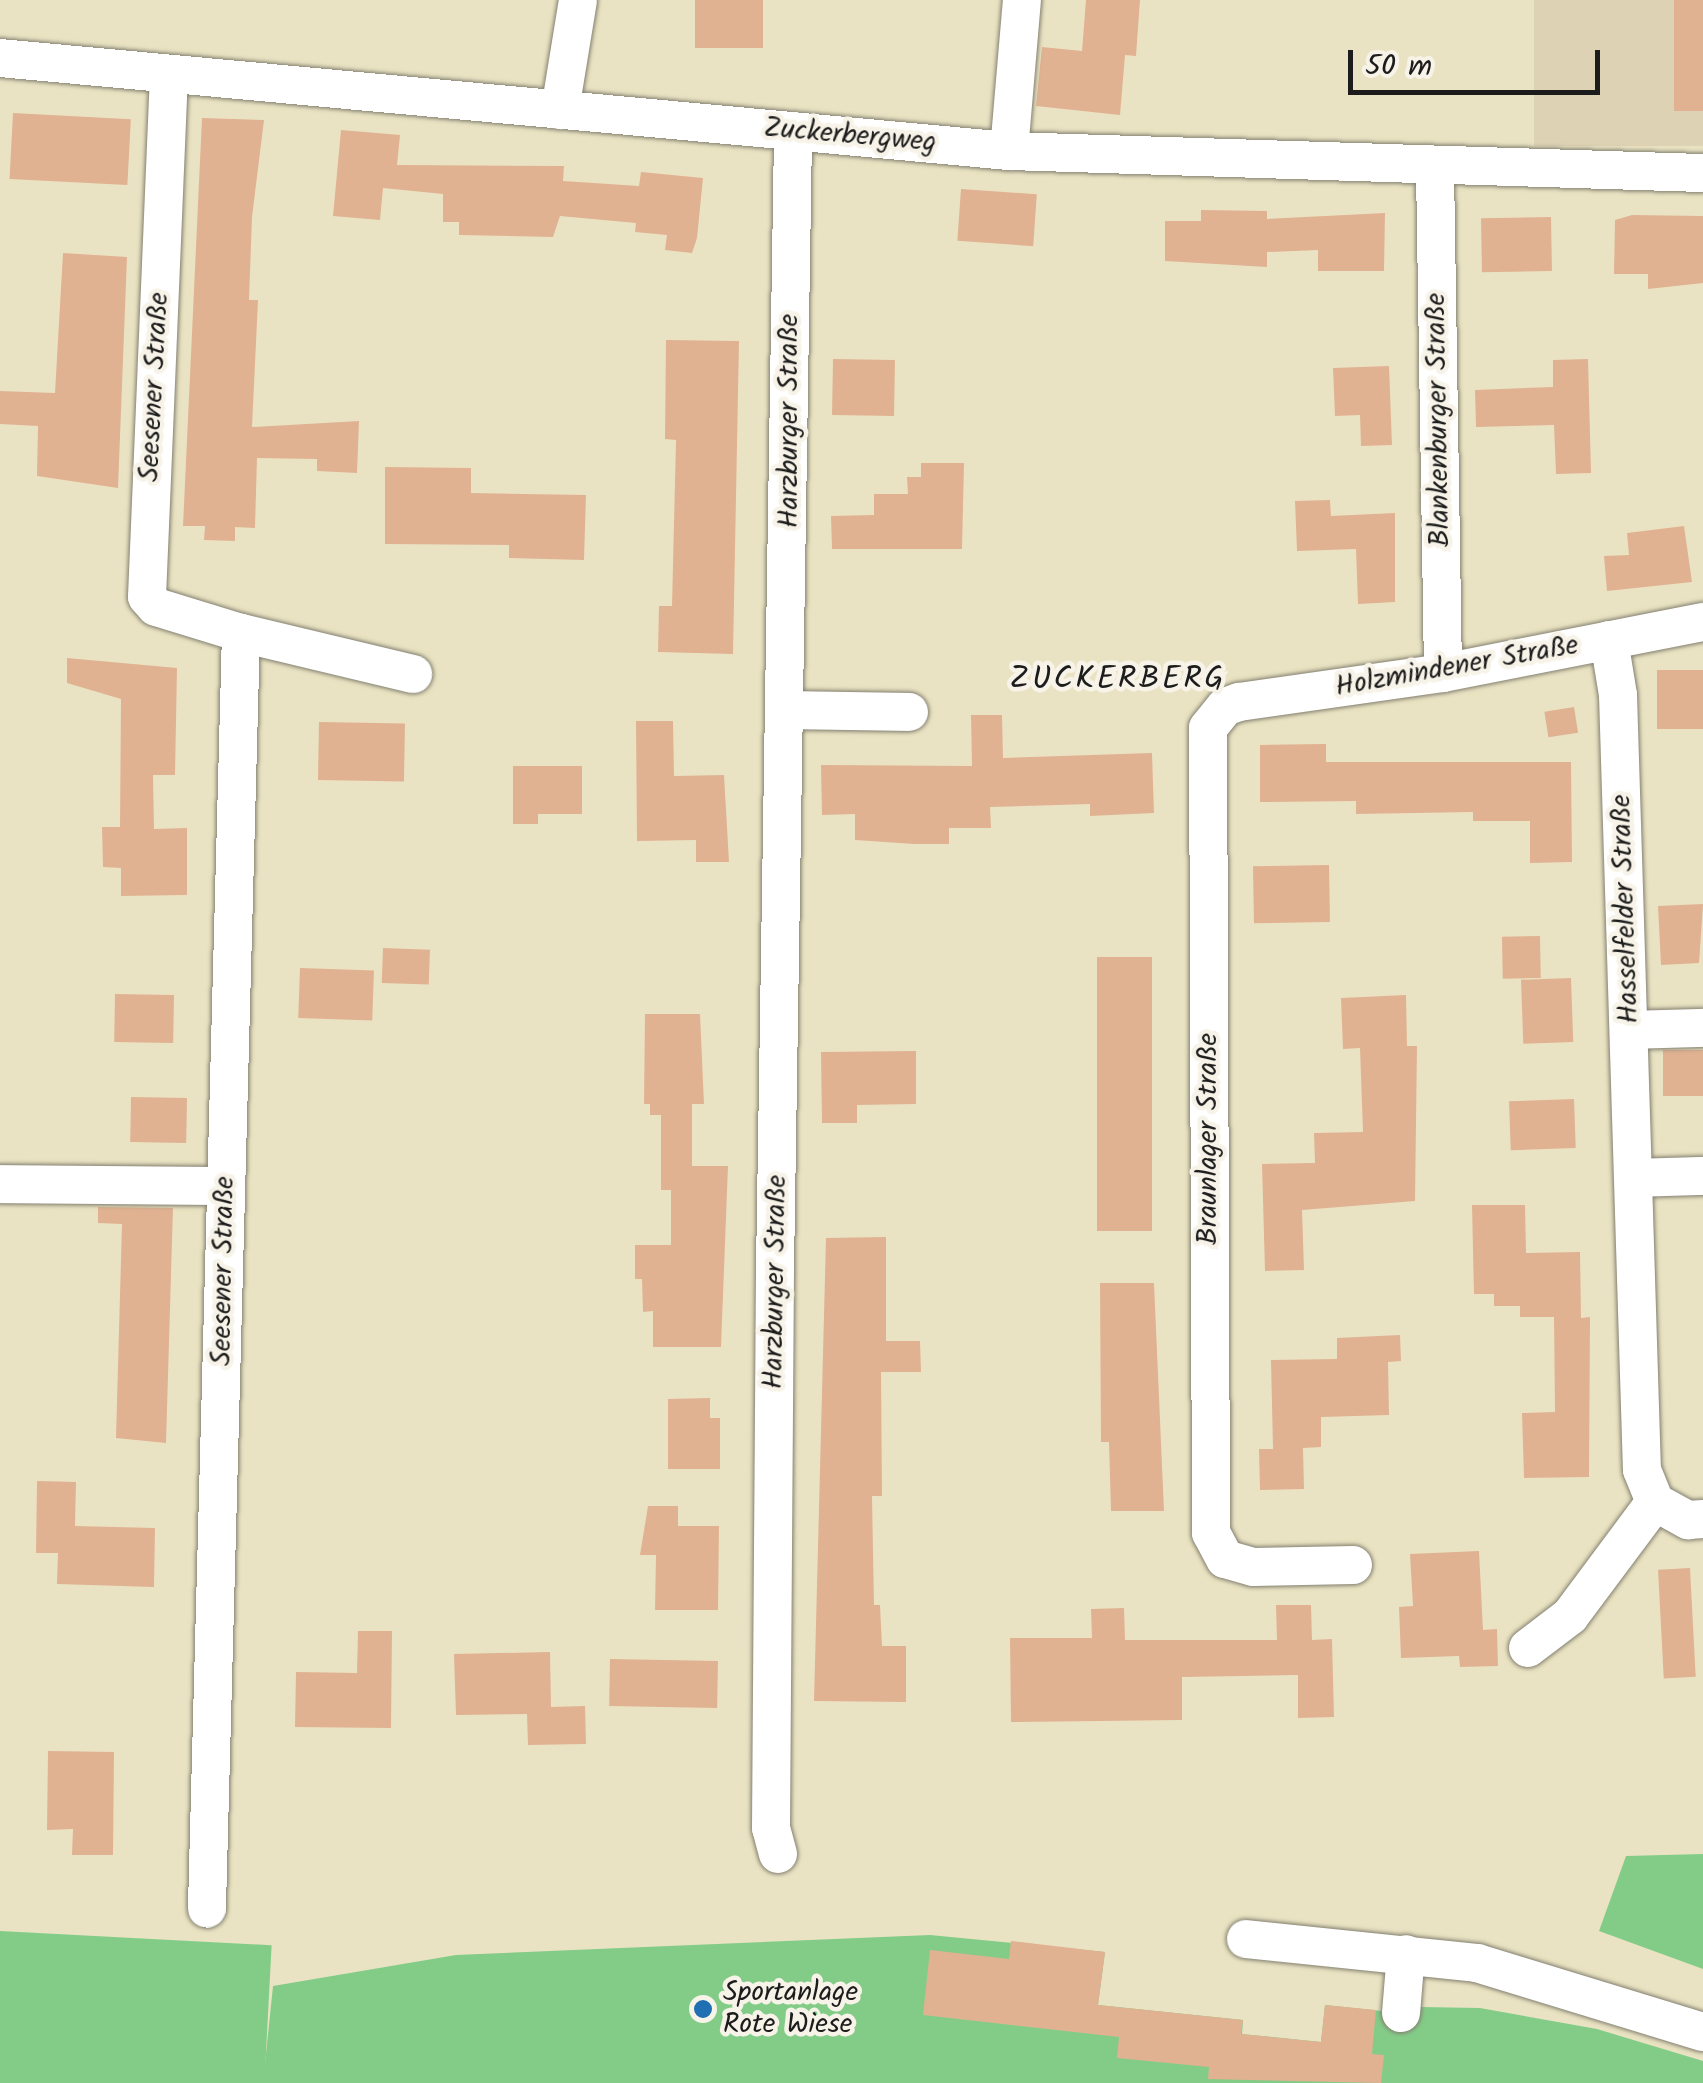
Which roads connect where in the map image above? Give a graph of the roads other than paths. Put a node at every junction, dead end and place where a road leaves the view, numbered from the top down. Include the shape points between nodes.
1 (578, 0) edge
2 (1022, 0) edge
3 (0, 58) edge
4 (169, 74) junction
5 (560, 110) junction
6 (792, 131) junction
7 (1010, 151) junction
8 (1435, 168) junction
9 (1703, 173) edge
10 (1703, 622) edge
11 (241, 633) junction
12 (1609, 640) junction
13 (1443, 673) junction
14 (413, 674) dead end
15 (788, 710) junction
16 (908, 712) dead end
17 (1214, 717) joint
18 (1703, 1028) edge
19 (1630, 1030) junction
20 (1703, 1176) edge
21 (1635, 1178) junction
22 (0, 1184) edge
23 (226, 1186) junction
24 (1655, 1502) junction
25 (1703, 1520) edge
26 (1353, 1565) dead end
27 (1528, 1648) dead end
28 (778, 1854) dead end
29 (207, 1909) dead end
30 (1246, 1939) dead end
31 (1406, 1954) junction
32 (1401, 2012) dead end
33 (1703, 2032) edge

1 - 5 street
2 - 7 street
3 - 4 street, Zuckerbergweg
4 - 5 street, Zuckerbergweg
4 - 11 street, Seesener Straße via 147,596 156,607
5 - 6 street, Zuckerbergweg
6 - 7 street, Zuckerbergweg
6 - 15 street, Harzburger Straße
7 - 8 street, Zuckerbergweg
8 - 9 street, Zuckerbergweg
8 - 13 street, Blankenburger Straße
10 - 12 street, Holzmindener Straße
11 - 14 street, Seesener Straße
11 - 23 street, Seesener Straße
12 - 13 street, Holzmindener Straße
12 - 19 street, Hasselfelder Straße via 1618,695
13 - 17 street, Holzmindener Straße via 1240,702
15 - 16 street
15 - 28 street, Harzburger Straße via 775,1289 772,1828
17 - 26 street, Braunlager Straße via 1207,744 1211,1533 1225,1560 1252,1567
18 - 19 street
19 - 21 street, Hasselfelder Straße
20 - 21 street
21 - 24 street, Hasselfelder Straße via 1642,1470
22 - 23 street
23 - 29 street, Seesener Straße
24 - 25 street via 1688,1520
24 - 27 street via 1570,1616
30 - 31 street
31 - 32 street
31 - 33 street via 1477,1963

